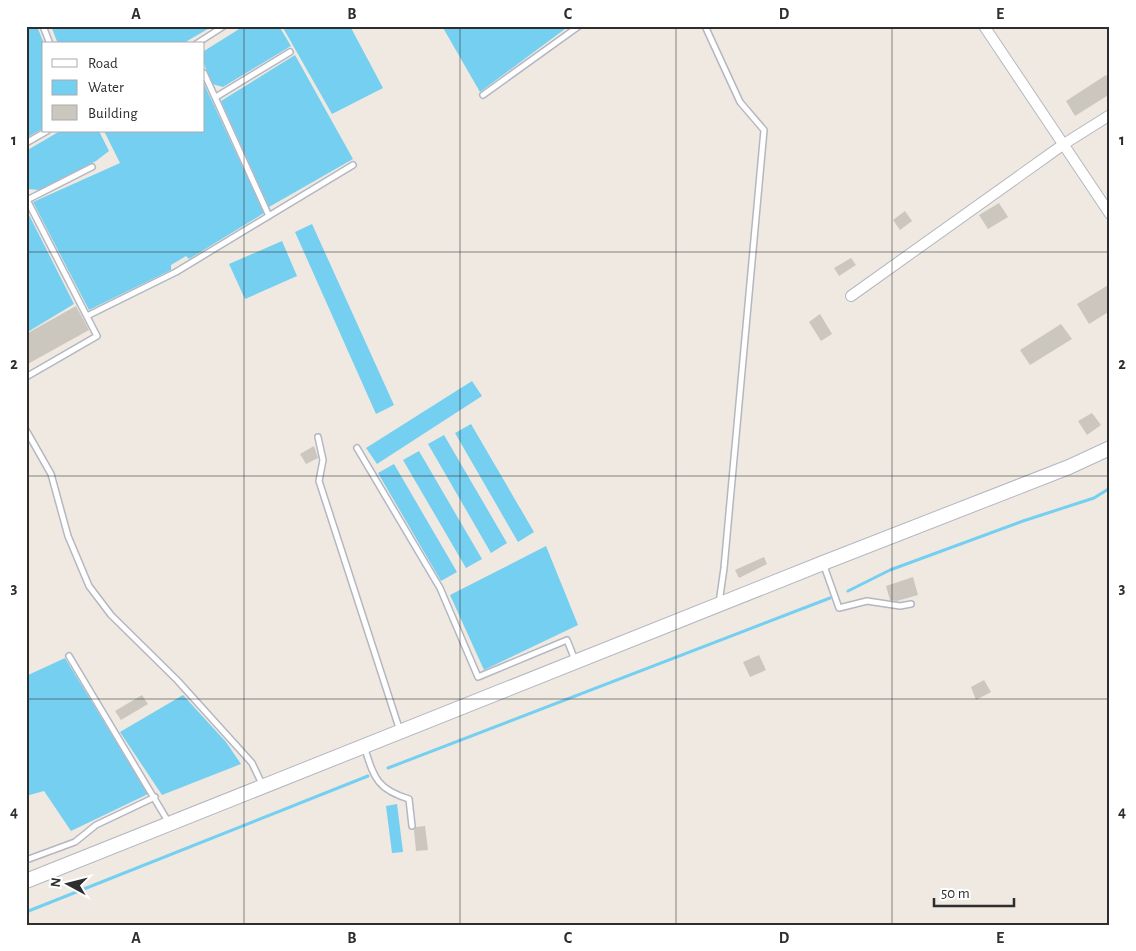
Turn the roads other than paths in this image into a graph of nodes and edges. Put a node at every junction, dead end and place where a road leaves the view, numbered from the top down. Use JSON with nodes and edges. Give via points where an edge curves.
{"nodes":[{"id":1,"x":43,"y":26,"type":"edge"},
{"id":2,"x":224,"y":26,"type":"edge"},
{"id":3,"x":579,"y":26,"type":"edge"},
{"id":4,"x":705,"y":26,"type":"edge"},
{"id":5,"x":984,"y":26,"type":"edge"},
{"id":6,"x":49,"y":42,"type":"edge"},
{"id":7,"x":199,"y":42,"type":"edge"},
{"id":8,"x":290,"y":52,"type":"dead end"},
{"id":9,"x":205,"y":75,"type":"edge"},
{"id":10,"x":483,"y":95,"type":"dead end"},
{"id":11,"x":216,"y":97,"type":"junction"},
{"id":12,"x":1110,"y":114,"type":"edge"},
{"id":13,"x":45,"y":132,"type":"edge"},
{"id":14,"x":26,"y":143,"type":"edge"},
{"id":15,"x":1064,"y":144,"type":"junction"},
{"id":16,"x":353,"y":165,"type":"dead end"},
{"id":17,"x":92,"y":167,"type":"dead end"},
{"id":18,"x":27,"y":199,"type":"edge"},
{"id":19,"x":1110,"y":214,"type":"edge"},
{"id":20,"x":269,"y":216,"type":"junction"},
{"id":21,"x":851,"y":296,"type":"dead end"},
{"id":22,"x":87,"y":316,"type":"junction"},
{"id":23,"x":26,"y":377,"type":"edge"},
{"id":24,"x":26,"y":430,"type":"edge"},
{"id":25,"x":318,"y":437,"type":"dead end"},
{"id":26,"x":357,"y":448,"type":"dead end"},
{"id":27,"x":1109,"y":449,"type":"edge"},
{"id":28,"x":823,"y":562,"type":"junction"},
{"id":29,"x":911,"y":604,"type":"dead end"},
{"id":30,"x":719,"y":606,"type":"junction"},
{"id":31,"x":69,"y":656,"type":"dead end"},
{"id":32,"x":576,"y":662,"type":"junction"},
{"id":33,"x":400,"y":732,"type":"junction"},
{"id":34,"x":364,"y":746,"type":"junction"},
{"id":35,"x":263,"y":786,"type":"junction"},
{"id":36,"x":155,"y":797,"type":"junction"},
{"id":37,"x":169,"y":824,"type":"junction"},
{"id":38,"x":412,"y":826,"type":"dead end"},
{"id":39,"x":26,"y":860,"type":"edge"},
{"id":40,"x":26,"y":881,"type":"edge"}],
"edges":[{"from":1,"to":6,"type":"lane"},
{"from":2,"to":7,"type":"lane"},
{"from":3,"to":10,"type":"lane"},
{"from":4,"to":30,"type":"lane","via":[[740,102],[764,130]]},
{"from":5,"to":15,"type":"street"},
{"from":8,"to":11,"type":"lane"},
{"from":9,"to":11,"type":"lane"},
{"from":11,"to":20,"type":"lane"},
{"from":12,"to":15,"type":"street"},
{"from":13,"to":14,"type":"lane"},
{"from":15,"to":19,"type":"street"},
{"from":15,"to":21,"type":"street"},
{"from":16,"to":20,"type":"lane"},
{"from":17,"to":18,"type":"lane"},
{"from":18,"to":22,"type":"lane"},
{"from":20,"to":22,"type":"lane","via":[[176,272]]},
{"from":22,"to":23,"type":"lane","via":[[97,336]]},
{"from":24,"to":35,"type":"lane","via":[[51,474],[68,536],[89,586],[111,615],[177,680],[252,763]]},
{"from":25,"to":33,"type":"lane","via":[[323,460],[319,481]]},
{"from":26,"to":32,"type":"lane","via":[[440,588],[478,677],[567,640]]},
{"from":27,"to":28,"type":"main road"},
{"from":28,"to":29,"type":"lane","via":[[839,608],[867,601],[900,606]]},
{"from":28,"to":30,"type":"main road"},
{"from":30,"to":32,"type":"main road"},
{"from":31,"to":36,"type":"lane"},
{"from":32,"to":33,"type":"main road"},
{"from":33,"to":34,"type":"main road"},
{"from":34,"to":35,"type":"main road"},
{"from":34,"to":38,"type":"lane","via":[[373,774],[390,793],[409,798]]},
{"from":35,"to":37,"type":"main road"},
{"from":36,"to":37,"type":"lane"},
{"from":36,"to":39,"type":"lane","via":[[96,825],[75,842]]},
{"from":37,"to":40,"type":"main road"}]}
